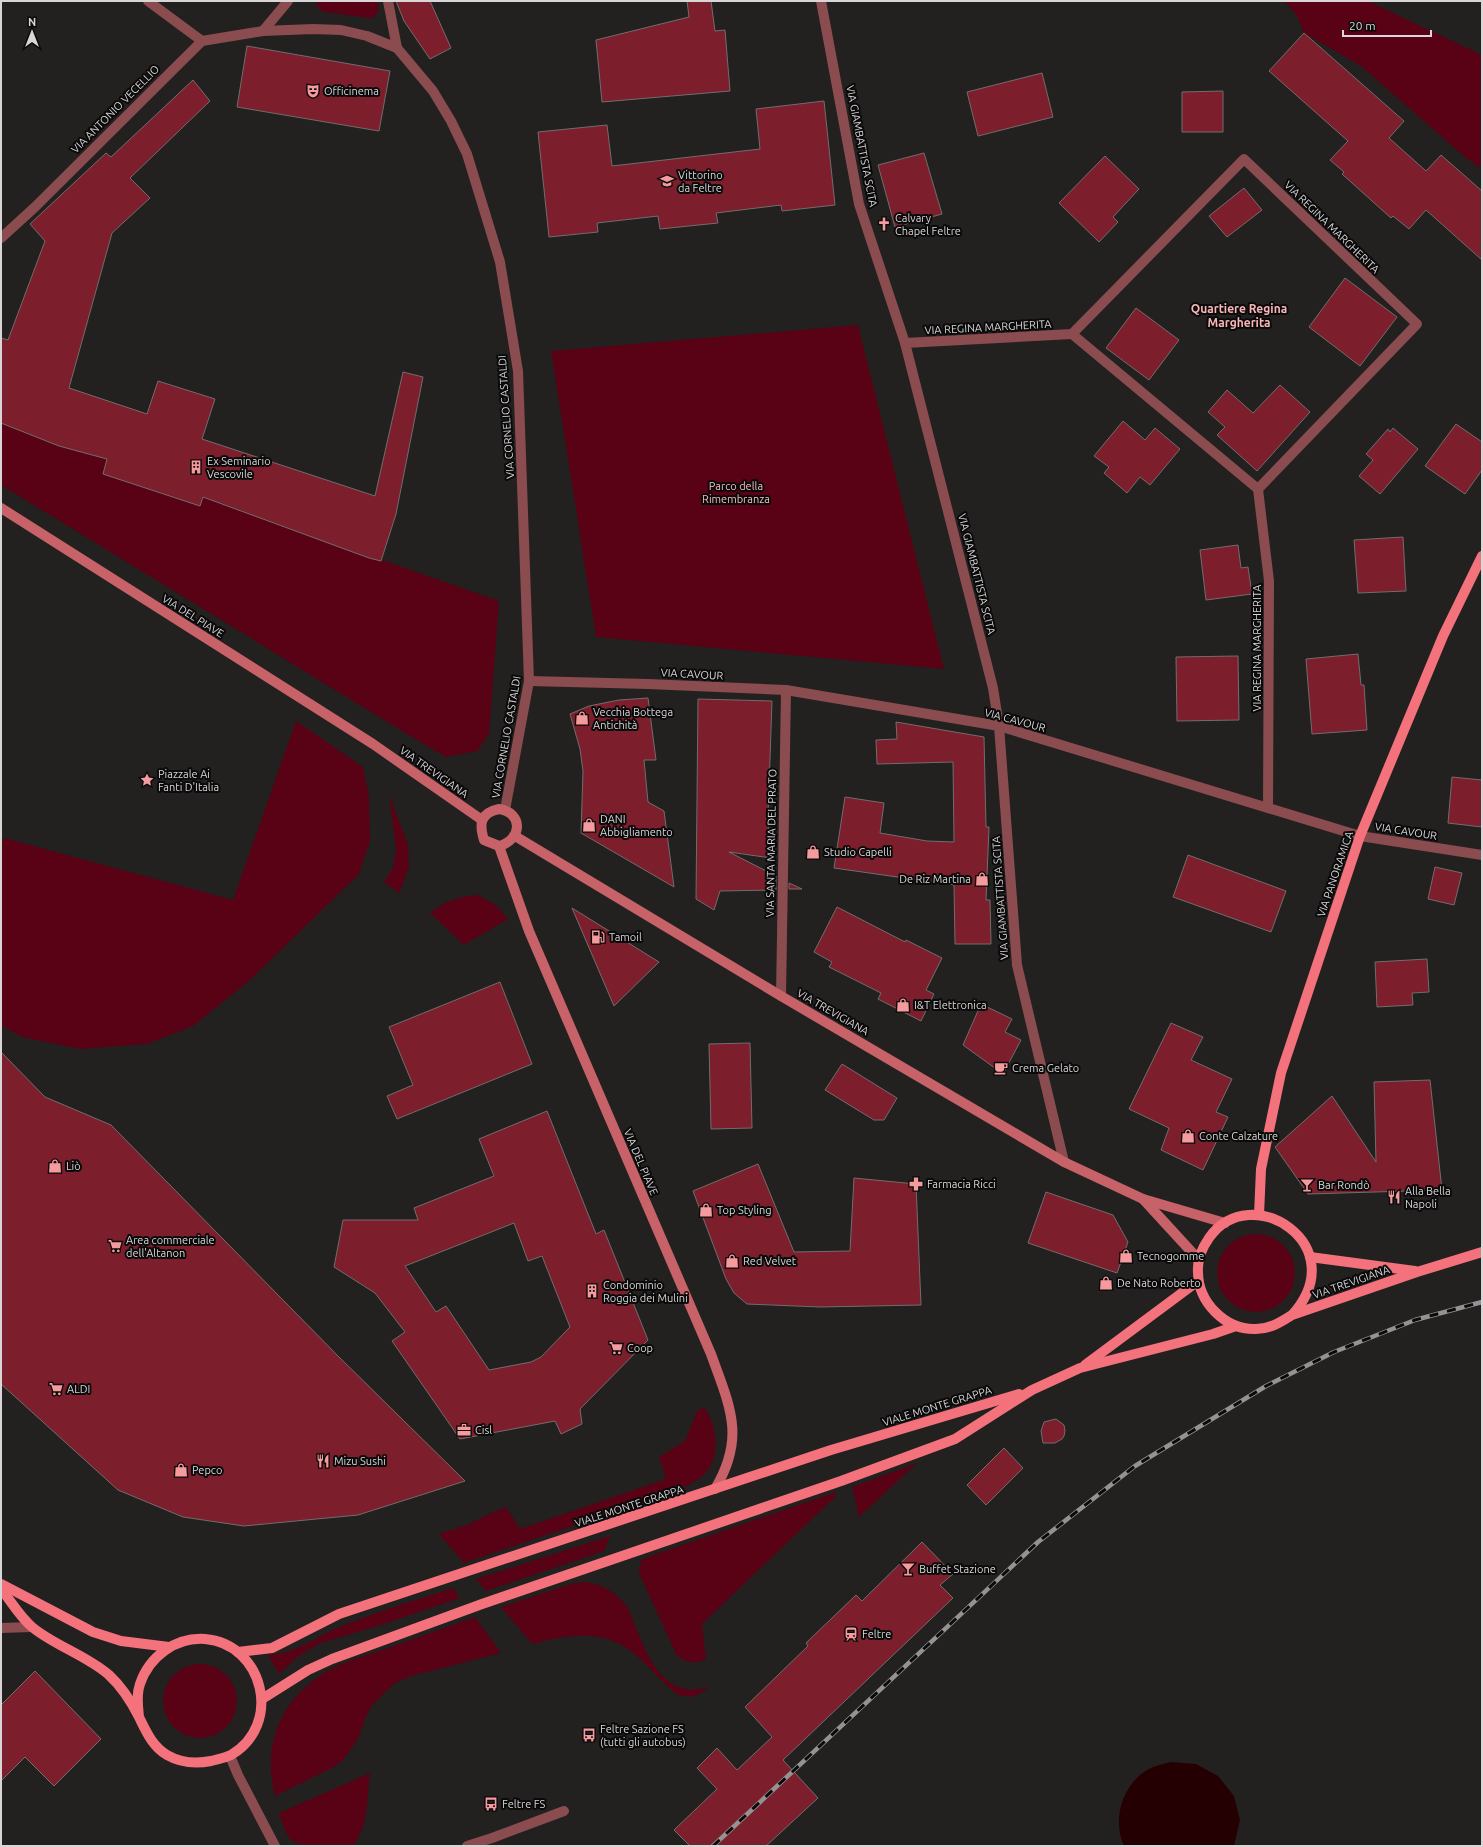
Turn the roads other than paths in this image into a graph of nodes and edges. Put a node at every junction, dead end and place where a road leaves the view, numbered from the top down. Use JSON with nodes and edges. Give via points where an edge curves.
{"nodes":[{"id":1,"x":148,"y":1,"type":"edge"},
{"id":2,"x":288,"y":1,"type":"edge"},
{"id":3,"x":388,"y":1,"type":"edge"},
{"id":4,"x":821,"y":1,"type":"edge"},
{"id":5,"x":263,"y":31,"type":"junction"},
{"id":6,"x":202,"y":40,"type":"junction"},
{"id":7,"x":398,"y":48,"type":"junction"},
{"id":8,"x":1,"y":238,"type":"edge"},
{"id":9,"x":1072,"y":334,"type":"junction"},
{"id":10,"x":905,"y":343,"type":"junction"},
{"id":11,"x":1258,"y":489,"type":"junction"},
{"id":12,"x":1,"y":508,"type":"edge"},
{"id":13,"x":1482,"y":556,"type":"edge"},
{"id":14,"x":529,"y":681,"type":"junction"},
{"id":15,"x":786,"y":690,"type":"junction"},
{"id":16,"x":999,"y":726,"type":"junction"},
{"id":17,"x":373,"y":744,"type":"joint"},
{"id":18,"x":1268,"y":808,"type":"junction"},
{"id":19,"x":505,"y":810,"type":"junction"},
{"id":20,"x":482,"y":820,"type":"junction"},
{"id":21,"x":515,"y":836,"type":"junction"},
{"id":22,"x":1360,"y":836,"type":"junction"},
{"id":23,"x":498,"y":846,"type":"junction"},
{"id":24,"x":1482,"y":855,"type":"edge"},
{"id":25,"x":781,"y":996,"type":"junction"},
{"id":26,"x":1064,"y":1162,"type":"junction"},
{"id":27,"x":1143,"y":1199,"type":"junction"},
{"id":28,"x":1259,"y":1215,"type":"junction"},
{"id":29,"x":1225,"y":1223,"type":"junction"},
{"id":30,"x":1482,"y":1252,"type":"edge"},
{"id":31,"x":1310,"y":1257,"type":"junction"},
{"id":32,"x":1199,"y":1260,"type":"junction"},
{"id":33,"x":1417,"y":1272,"type":"junction"},
{"id":34,"x":1198,"y":1281,"type":"junction"},
{"id":35,"x":1292,"y":1315,"type":"junction"},
{"id":36,"x":1236,"y":1326,"type":"junction"},
{"id":37,"x":1080,"y":1368,"type":"junction"},
{"id":38,"x":1032,"y":1390,"type":"junction"},
{"id":39,"x":715,"y":1490,"type":"junction"},
{"id":40,"x":1,"y":1584,"type":"edge"},
{"id":41,"x":1,"y":1590,"type":"edge"},
{"id":42,"x":31,"y":1627,"type":"junction"},
{"id":43,"x":1,"y":1628,"type":"edge"},
{"id":44,"x":169,"y":1647,"type":"junction"},
{"id":45,"x":238,"y":1652,"type":"junction"},
{"id":46,"x":262,"y":1699,"type":"junction"},
{"id":47,"x":139,"y":1717,"type":"junction"},
{"id":48,"x":230,"y":1756,"type":"junction"},
{"id":49,"x":564,"y":1811,"type":"dead end"},
{"id":50,"x":275,"y":1846,"type":"edge"},
{"id":51,"x":467,"y":1846,"type":"edge"}],
"edges":[{"from":1,"to":6,"type":"street"},
{"from":2,"to":5,"type":"street"},
{"from":3,"to":7,"type":"street"},
{"from":4,"to":10,"type":"street","name":"VIA GIAMBATTISTA SCITA","via":[[859,204]]},
{"from":5,"to":6,"type":"street"},
{"from":5,"to":7,"type":"street","via":[[341,30],[367,36]]},
{"from":6,"to":8,"type":"street","name":"VIA ANTONIO VECELLIO"},
{"from":7,"to":14,"type":"street","name":"VIA CORNELIO CASTALDI","via":[[433,91],[467,154],[500,262],[518,371]]},
{"from":9,"to":10,"type":"street","name":"VIA REGINA MARGHERITA"},
{"from":9,"to":11,"type":"street"},
{"from":9,"to":11,"type":"street","name":"VIA REGINA MARGHERITA","via":[[1244,159],[1417,324]]},
{"from":10,"to":16,"type":"street","name":"VIA GIAMBATTISTA SCITA","via":[[993,688]]},
{"from":11,"to":18,"type":"street","name":"VIA REGINA MARGHERITA","via":[[1269,581]]},
{"from":12,"to":17,"type":"street","name":"VIA DEL PIAVE"},
{"from":13,"to":22,"type":"main road","name":"VIA PANORAMICA","via":[[1443,636]]},
{"from":14,"to":15,"type":"street","name":"VIA CAVOUR"},
{"from":14,"to":19,"type":"street","name":"VIA CORNELIO CASTALDI"},
{"from":15,"to":16,"type":"street","name":"VIA CAVOUR"},
{"from":15,"to":25,"type":"street","name":"VIA SANTA MARIA DEL PRATO"},
{"from":16,"to":18,"type":"street","name":"VIA CAVOUR"},
{"from":16,"to":26,"type":"street","name":"VIA GIAMBATTISTA SCITA","via":[[1017,965]]},
{"from":17,"to":20,"type":"street","name":"VIA TREVIGIANA"},
{"from":18,"to":22,"type":"street","name":"VIA CAVOUR"},
{"from":19,"to":20,"type":"street","via":[[492,811]]},
{"from":19,"to":21,"type":"street","via":[[516,821]]},
{"from":20,"to":23,"type":"street","via":[[480,827],[484,840]]},
{"from":21,"to":23,"type":"street","via":[[509,843]]},
{"from":21,"to":25,"type":"street","name":"VIA TREVIGIANA"},
{"from":22,"to":24,"type":"street","name":"VIA CAVOUR"},
{"from":22,"to":28,"type":"main road","name":"VIA PANORAMICA","via":[[1281,1073],[1262,1169]]},
{"from":23,"to":39,"type":"street","name":"VIA DEL PIAVE","via":[[529,931],[711,1354],[727,1398],[734,1435],[731,1454]]},
{"from":25,"to":26,"type":"street","name":"VIA TREVIGIANA"},
{"from":26,"to":27,"type":"street","name":"VIA TREVIGIANA"},
{"from":27,"to":29,"type":"street","name":"VIA TREVIGIANA"},
{"from":27,"to":32,"type":"street","name":"VIA TREVIGIANA"},
{"from":28,"to":29,"type":"main road","name":"VIA TREVIGIANA","via":[[1241,1217]]},
{"from":28,"to":31,"type":"main road","name":"VIA TREVIGIANA","via":[[1276,1219],[1291,1228],[1303,1241]]},
{"from":29,"to":32,"type":"main road","name":"VIA TREVIGIANA","via":[[1213,1233],[1204,1246]]},
{"from":30,"to":33,"type":"main road","name":"VIA TREVIGIANA"},
{"from":31,"to":33,"type":"main road","name":"VIA TREVIGIANA"},
{"from":31,"to":35,"type":"main road","name":"VIA TREVIGIANA","via":[[1312,1273],[1309,1288],[1303,1303]]},
{"from":32,"to":34,"type":"main road","name":"VIA TREVIGIANA"},
{"from":33,"to":35,"type":"main road","name":"VIA TREVIGIANA"},
{"from":34,"to":36,"type":"main road","name":"VIA TREVIGIANA","via":[[1211,1309],[1222,1319]]},
{"from":34,"to":37,"type":"main road","name":"VIALE MONTE GRAPPA"},
{"from":35,"to":36,"type":"main road","name":"VIA TREVIGIANA","via":[[1275,1325],[1256,1329]]},
{"from":36,"to":37,"type":"main road","name":"VIALE MONTE GRAPPA"},
{"from":37,"to":38,"type":"main road","name":"VIALE MONTE GRAPPA"},
{"from":38,"to":39,"type":"main road","name":"VIALE MONTE GRAPPA","via":[[831,1450]]},
{"from":38,"to":46,"type":"main road","name":"VIALE MONTE GRAPPA","via":[[955,1439],[332,1659],[308,1670]]},
{"from":39,"to":45,"type":"main road","name":"VIALE MONTE GRAPPA","via":[[339,1614],[272,1648]]},
{"from":40,"to":44,"type":"main road","via":[[93,1632],[121,1641]]},
{"from":41,"to":42,"type":"main road"},
{"from":42,"to":43,"type":"street"},
{"from":42,"to":47,"type":"main road","via":[[96,1665],[123,1690]]},
{"from":44,"to":45,"type":"main road","via":[[186,1641],[204,1639],[222,1643]]},
{"from":44,"to":47,"type":"main road","via":[[145,1670],[139,1685]]},
{"from":45,"to":46,"type":"main road","via":[[250,1665],[259,1681]]},
{"from":46,"to":48,"type":"main road","via":[[260,1716],[254,1732],[244,1746]]},
{"from":47,"to":48,"type":"main road","via":[[145,1732],[167,1755],[198,1764]]},
{"from":48,"to":50,"type":"street"},
{"from":49,"to":51,"type":"street"}]}
